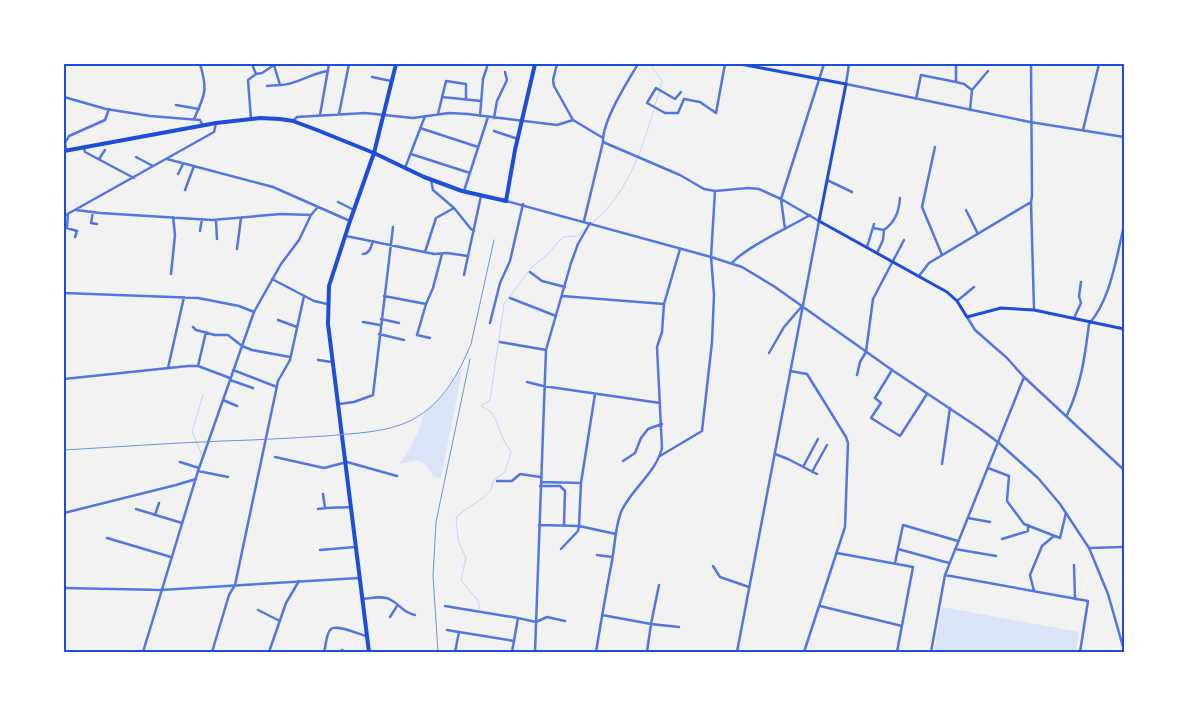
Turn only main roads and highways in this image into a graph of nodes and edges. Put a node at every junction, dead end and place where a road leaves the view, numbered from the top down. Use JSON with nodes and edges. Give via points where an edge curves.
{"nodes":[{"id":1,"x":396,"y":64,"type":"edge"},
{"id":2,"x":535,"y":64,"type":"edge"},
{"id":3,"x":740,"y":64,"type":"edge"},
{"id":4,"x":65,"y":151,"type":"edge"},
{"id":5,"x":374,"y":153,"type":"junction"},
{"id":6,"x":1124,"y":329,"type":"edge"},
{"id":7,"x":369,"y":652,"type":"edge"}],
"edges":[{"from":1,"to":5,"type":"main road"},
{"from":2,"to":5,"type":"main road","via":[[506,201],[431,180]]},
{"from":3,"to":6,"type":"main road","via":[[846,84],[819,221],[946,292],[957,301],[967,317],[1001,308],[1034,310]]},
{"from":4,"to":5,"type":"main road","via":[[260,118],[293,121]]},
{"from":5,"to":7,"type":"main road","via":[[350,221],[327,304]]}]}
